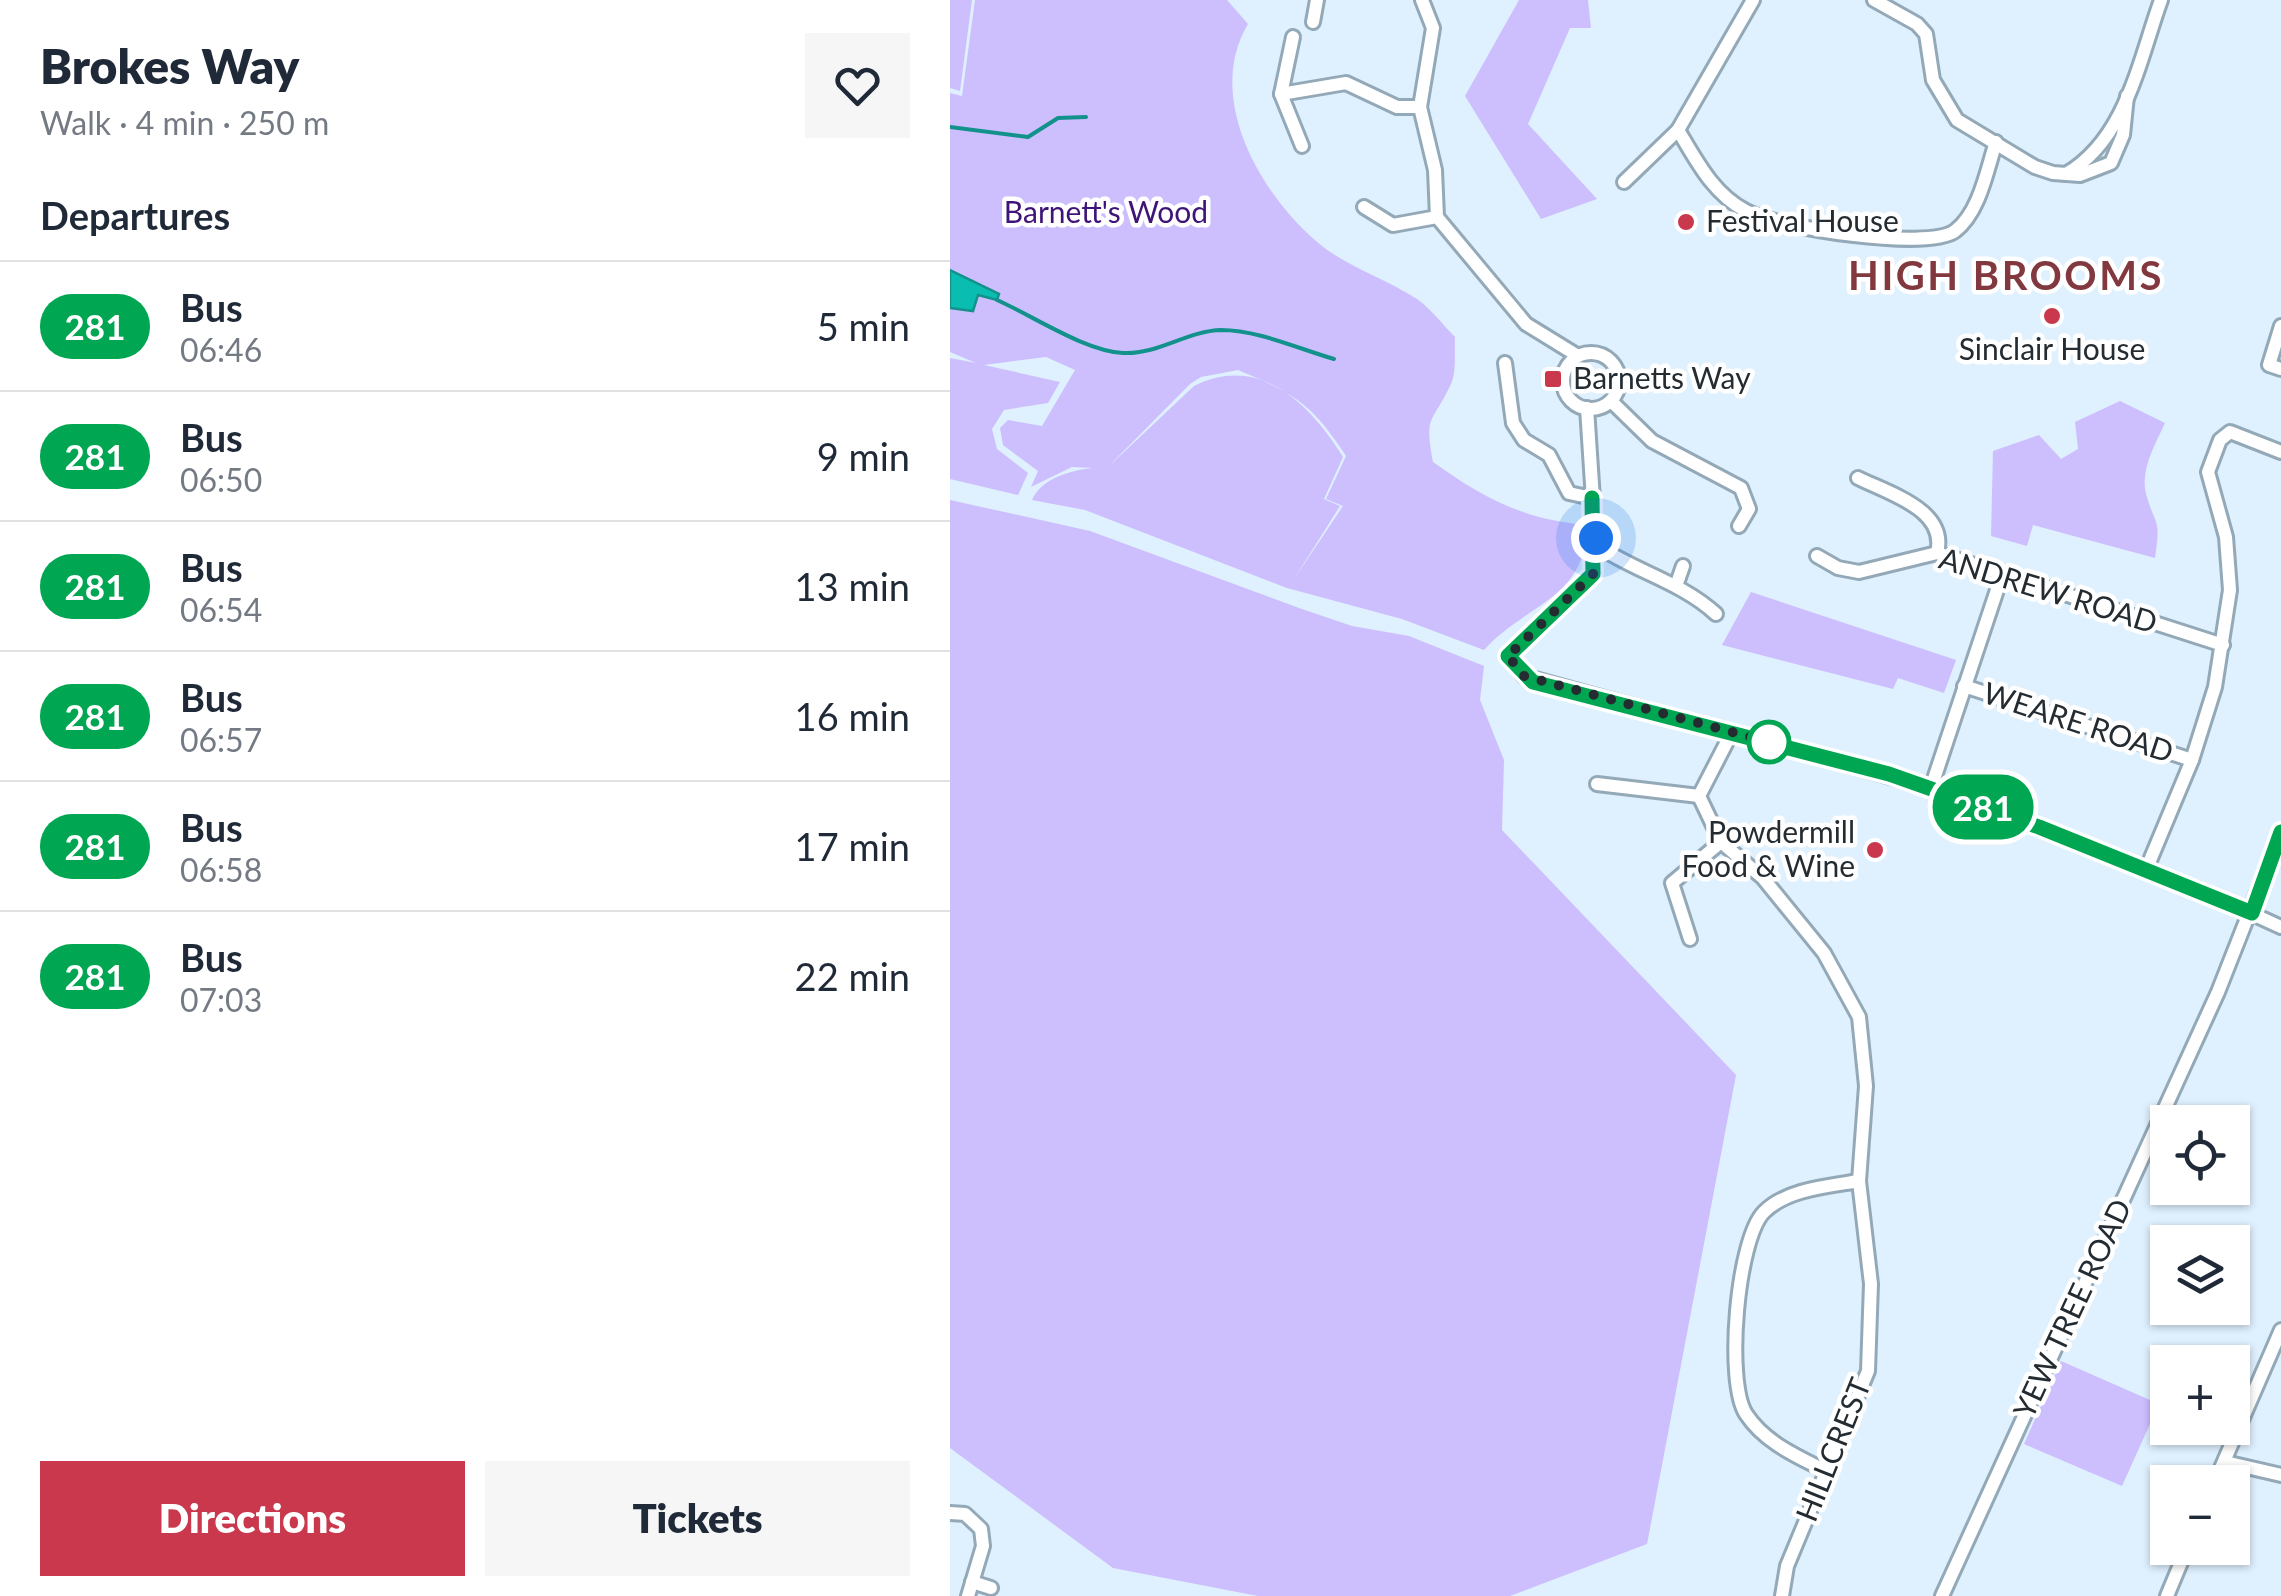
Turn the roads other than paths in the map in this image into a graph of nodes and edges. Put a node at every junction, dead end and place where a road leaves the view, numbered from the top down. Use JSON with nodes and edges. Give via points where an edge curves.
{"nodes":[{"id":1,"x":1317,"y":0,"type":"edge"},
{"id":2,"x":1422,"y":0,"type":"edge"},
{"id":3,"x":1753,"y":0,"type":"edge"},
{"id":4,"x":1874,"y":0,"type":"edge"},
{"id":5,"x":2160,"y":0,"type":"edge"},
{"id":6,"x":1313,"y":22,"type":"dead end"},
{"id":7,"x":1294,"y":37,"type":"dead end"},
{"id":8,"x":1281,"y":94,"type":"junction"},
{"id":9,"x":1420,"y":107,"type":"junction"},
{"id":10,"x":1678,"y":130,"type":"junction"},
{"id":11,"x":1996,"y":142,"type":"junction"},
{"id":12,"x":1302,"y":146,"type":"dead end"},
{"id":13,"x":1624,"y":182,"type":"dead end"},
{"id":14,"x":1364,"y":207,"type":"dead end"},
{"id":15,"x":1437,"y":217,"type":"junction"},
{"id":16,"x":2281,"y":326,"type":"edge"},
{"id":17,"x":1578,"y":356,"type":"junction"},
{"id":18,"x":1505,"y":362,"type":"dead end"},
{"id":19,"x":2281,"y":369,"type":"edge"},
{"id":20,"x":1611,"y":401,"type":"junction"},
{"id":21,"x":1587,"y":408,"type":"junction"},
{"id":22,"x":2281,"y":452,"type":"edge"},
{"id":23,"x":1858,"y":478,"type":"dead end"},
{"id":24,"x":1592,"y":498,"type":"junction"},
{"id":25,"x":1739,"y":526,"type":"dead end"},
{"id":26,"x":1596,"y":545,"type":"junction"},
{"id":27,"x":1936,"y":553,"type":"junction"},
{"id":28,"x":1817,"y":556,"type":"dead end"},
{"id":29,"x":1683,"y":566,"type":"dead end"},
{"id":30,"x":2002,"y":575,"type":"junction"},
{"id":31,"x":1676,"y":586,"type":"junction"},
{"id":32,"x":1716,"y":614,"type":"dead end"},
{"id":33,"x":2223,"y":645,"type":"junction"},
{"id":34,"x":1964,"y":686,"type":"junction"},
{"id":35,"x":1732,"y":732,"type":"junction"},
{"id":36,"x":2192,"y":760,"type":"junction"},
{"id":37,"x":1597,"y":784,"type":"dead end"},
{"id":38,"x":1931,"y":788,"type":"junction"},
{"id":39,"x":1699,"y":796,"type":"junction"},
{"id":40,"x":2281,"y":832,"type":"edge"},
{"id":41,"x":1720,"y":842,"type":"junction"},
{"id":42,"x":2146,"y":870,"type":"junction"},
{"id":43,"x":2252,"y":913,"type":"junction"},
{"id":44,"x":2281,"y":927,"type":"edge"},
{"id":45,"x":1690,"y":939,"type":"dead end"},
{"id":46,"x":1859,"y":1181,"type":"junction"},
{"id":47,"x":2281,"y":1330,"type":"edge"},
{"id":48,"x":2224,"y":1462,"type":"junction"},
{"id":49,"x":2223,"y":1465,"type":"edge"},
{"id":50,"x":1826,"y":1471,"type":"junction"},
{"id":51,"x":2281,"y":1475,"type":"edge"},
{"id":52,"x":950,"y":1513,"type":"edge"},
{"id":53,"x":2180,"y":1565,"type":"edge"},
{"id":54,"x":992,"y":1588,"type":"dead end"},
{"id":55,"x":970,"y":1589,"type":"edge"},
{"id":56,"x":1782,"y":1596,"type":"edge"},
{"id":57,"x":1942,"y":1596,"type":"edge"},
{"id":58,"x":2166,"y":1596,"type":"edge"}],
"edges":[{"from":1,"to":6,"type":"street"},
{"from":2,"to":9,"type":"street","via":[[1432,28]]},
{"from":3,"to":10,"type":"street"},
{"from":4,"to":11,"type":"street","via":[[1918,24],[1942,100],[1957,120]]},
{"from":5,"to":11,"type":"street","via":[[2110,163],[2064,175],[2034,167]]},
{"from":7,"to":8,"type":"street"},
{"from":8,"to":9,"type":"street","via":[[1346,82],[1396,107]]},
{"from":8,"to":12,"type":"street"},
{"from":9,"to":15,"type":"street","via":[[1435,170]]},
{"from":10,"to":11,"type":"street","via":[[1707,179],[1746,211],[1919,240],[1958,229],[1975,203]]},
{"from":10,"to":13,"type":"street"},
{"from":14,"to":15,"type":"street","via":[[1394,225]]},
{"from":15,"to":17,"type":"street","via":[[1526,324]]},
{"from":16,"to":19,"type":"street","via":[[2269,365]]},
{"from":17,"to":20,"type":"street","via":[[1596,353],[1611,361],[1619,377]]},
{"from":17,"to":21,"type":"street","via":[[1566,368],[1564,385]]},
{"from":18,"to":24,"type":"street","via":[[1513,423],[1524,440],[1549,455],[1569,492]]},
{"from":20,"to":21,"type":"street"},
{"from":20,"to":25,"type":"street","via":[[1652,440],[1755,501]]},
{"from":21,"to":24,"type":"street"},
{"from":22,"to":33,"type":"street","via":[[2230,432],[2208,468],[2229,564]]},
{"from":23,"to":27,"type":"street","via":[[1934,521],[1940,535]]},
{"from":24,"to":26,"type":"street"},
{"from":26,"to":31,"type":"street"},
{"from":26,"to":35,"type":"street","via":[[1593,574],[1508,656],[1533,682]]},
{"from":27,"to":28,"type":"street","name":"ANDREW ROAD","via":[[1859,572]]},
{"from":27,"to":30,"type":"street","name":"ANDREW ROAD"},
{"from":29,"to":31,"type":"street"},
{"from":30,"to":33,"type":"street","name":"ANDREW ROAD"},
{"from":30,"to":34,"type":"street"},
{"from":31,"to":32,"type":"street"},
{"from":33,"to":36,"type":"street"},
{"from":34,"to":36,"type":"street","name":"WEARE ROAD"},
{"from":34,"to":38,"type":"street"},
{"from":35,"to":38,"type":"street"},
{"from":35,"to":39,"type":"street"},
{"from":36,"to":42,"type":"street"},
{"from":37,"to":39,"type":"street"},
{"from":38,"to":42,"type":"street"},
{"from":39,"to":41,"type":"street"},
{"from":40,"to":43,"type":"street","name":"YEW TREE ROAD"},
{"from":41,"to":45,"type":"street","via":[[1672,883]]},
{"from":41,"to":46,"type":"street","name":"HILLCREST","via":[[1763,878],[1824,953],[1859,1017],[1866,1086]]},
{"from":42,"to":43,"type":"street"},
{"from":43,"to":44,"type":"street"},
{"from":43,"to":57,"type":"street","name":"YEW TREE ROAD"},
{"from":46,"to":50,"type":"street","name":"HILLCREST","via":[[1872,1284],[1868,1371]]},
{"from":46,"to":50,"type":"street","via":[[1811,1188],[1764,1211],[1746,1244],[1734,1359],[1744,1412],[1774,1444]]},
{"from":47,"to":48,"type":"street"},
{"from":48,"to":49,"type":"street"},
{"from":48,"to":51,"type":"street"},
{"from":50,"to":56,"type":"street","name":"HILLCREST","via":[[1787,1566]]},
{"from":52,"to":55,"type":"street","via":[[966,1514],[981,1529],[983,1546]]},
{"from":53,"to":58,"type":"street"},
{"from":54,"to":55,"type":"street"}]}
